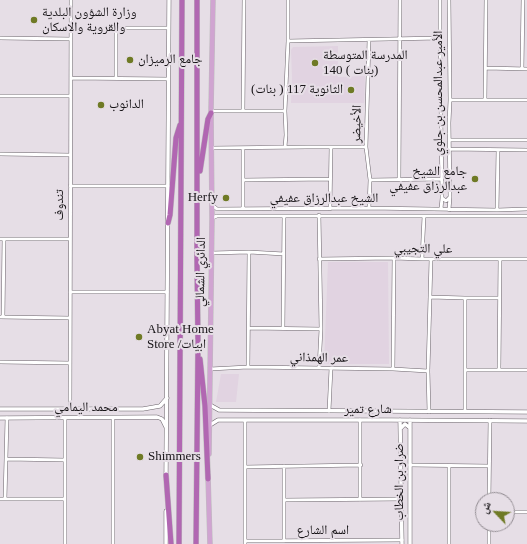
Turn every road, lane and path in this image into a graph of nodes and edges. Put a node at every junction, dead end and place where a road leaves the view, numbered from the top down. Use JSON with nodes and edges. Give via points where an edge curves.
{"nodes":[{"id":1,"x":71,"y":0,"type":"edge"},
{"id":2,"x":168,"y":0,"type":"edge"},
{"id":3,"x":182,"y":0,"type":"edge"},
{"id":4,"x":197,"y":0,"type":"edge"},
{"id":5,"x":214,"y":0,"type":"edge"},
{"id":6,"x":244,"y":0,"type":"edge"},
{"id":7,"x":288,"y":0,"type":"edge"},
{"id":8,"x":400,"y":0,"type":"edge"},
{"id":9,"x":440,"y":0,"type":"edge"},
{"id":10,"x":449,"y":0,"type":"edge"},
{"id":11,"x":486,"y":0,"type":"edge"},
{"id":12,"x":523,"y":0,"type":"edge"},
{"id":13,"x":168,"y":28,"type":"junction"},
{"id":14,"x":0,"y":38,"type":"edge"},
{"id":15,"x":440,"y":38,"type":"junction"},
{"id":16,"x":71,"y":39,"type":"junction"},
{"id":17,"x":368,"y":40,"type":"junction"},
{"id":18,"x":400,"y":40,"type":"junction"},
{"id":19,"x":288,"y":41,"type":"junction"},
{"id":20,"x":486,"y":68,"type":"junction"},
{"id":21,"x":522,"y":69,"type":"junction"},
{"id":22,"x":527,"y":69,"type":"edge"},
{"id":23,"x":70,"y":78,"type":"junction"},
{"id":24,"x":116,"y":78,"type":"junction"},
{"id":25,"x":168,"y":79,"type":"junction"},
{"id":26,"x":0,"y":96,"type":"edge"},
{"id":27,"x":70,"y":96,"type":"junction"},
{"id":28,"x":450,"y":100,"type":"junction"},
{"id":29,"x":485,"y":100,"type":"junction"},
{"id":30,"x":527,"y":100,"type":"edge"},
{"id":31,"x":244,"y":110,"type":"junction"},
{"id":32,"x":285,"y":111,"type":"junction"},
{"id":33,"x":211,"y":112,"type":"junction"},
{"id":34,"x":441,"y":117,"type":"junction"},
{"id":35,"x":449,"y":117,"type":"junction"},
{"id":36,"x":181,"y":122,"type":"junction"},
{"id":37,"x":441,"y":123,"type":"junction"},
{"id":38,"x":449,"y":123,"type":"junction"},
{"id":39,"x":449,"y":140,"type":"junction"},
{"id":40,"x":527,"y":140,"type":"edge"},
{"id":41,"x":285,"y":147,"type":"junction"},
{"id":42,"x":331,"y":147,"type":"junction"},
{"id":43,"x":212,"y":148,"type":"junction"},
{"id":44,"x":243,"y":148,"type":"junction"},
{"id":45,"x":366,"y":148,"type":"junction"},
{"id":46,"x":449,"y":150,"type":"junction"},
{"id":47,"x":498,"y":150,"type":"junction"},
{"id":48,"x":527,"y":150,"type":"edge"},
{"id":49,"x":0,"y":154,"type":"edge"},
{"id":50,"x":70,"y":155,"type":"junction"},
{"id":51,"x":330,"y":179,"type":"junction"},
{"id":52,"x":400,"y":179,"type":"junction"},
{"id":53,"x":441,"y":179,"type":"junction"},
{"id":54,"x":243,"y":180,"type":"junction"},
{"id":55,"x":370,"y":180,"type":"junction"},
{"id":56,"x":197,"y":181,"type":"junction"},
{"id":57,"x":70,"y":186,"type":"junction"},
{"id":58,"x":168,"y":186,"type":"junction"},
{"id":59,"x":450,"y":197,"type":"junction"},
{"id":60,"x":442,"y":198,"type":"junction"},
{"id":61,"x":212,"y":204,"type":"junction"},
{"id":62,"x":243,"y":208,"type":"junction"},
{"id":63,"x":369,"y":208,"type":"junction"},
{"id":64,"x":217,"y":209,"type":"junction"},
{"id":65,"x":330,"y":209,"type":"junction"},
{"id":66,"x":441,"y":209,"type":"junction"},
{"id":67,"x":527,"y":209,"type":"edge"},
{"id":68,"x":449,"y":210,"type":"junction"},
{"id":69,"x":497,"y":210,"type":"junction"},
{"id":70,"x":319,"y":215,"type":"junction"},
{"id":71,"x":284,"y":216,"type":"junction"},
{"id":72,"x":424,"y":216,"type":"junction"},
{"id":73,"x":527,"y":216,"type":"edge"},
{"id":74,"x":215,"y":217,"type":"junction"},
{"id":75,"x":168,"y":223,"type":"junction"},
{"id":76,"x":0,"y":239,"type":"edge"},
{"id":77,"x":4,"y":239,"type":"junction"},
{"id":78,"x":70,"y":239,"type":"junction"},
{"id":79,"x":249,"y":252,"type":"junction"},
{"id":80,"x":212,"y":253,"type":"junction"},
{"id":81,"x":284,"y":254,"type":"junction"},
{"id":82,"x":394,"y":258,"type":"junction"},
{"id":83,"x":320,"y":259,"type":"junction"},
{"id":84,"x":422,"y":259,"type":"junction"},
{"id":85,"x":431,"y":259,"type":"junction"},
{"id":86,"x":500,"y":259,"type":"junction"},
{"id":87,"x":527,"y":259,"type":"edge"},
{"id":88,"x":70,"y":292,"type":"junction"},
{"id":89,"x":167,"y":292,"type":"junction"},
{"id":90,"x":430,"y":297,"type":"junction"},
{"id":91,"x":465,"y":298,"type":"junction"},
{"id":92,"x":499,"y":298,"type":"junction"},
{"id":93,"x":2,"y":317,"type":"edge"},
{"id":94,"x":70,"y":318,"type":"junction"},
{"id":95,"x":248,"y":328,"type":"junction"},
{"id":96,"x":283,"y":328,"type":"junction"},
{"id":97,"x":321,"y":329,"type":"junction"},
{"id":98,"x":198,"y":346,"type":"junction"},
{"id":99,"x":0,"y":362,"type":"edge"},
{"id":100,"x":70,"y":363,"type":"junction"},
{"id":101,"x":248,"y":367,"type":"junction"},
{"id":102,"x":319,"y":368,"type":"junction"},
{"id":103,"x":331,"y":368,"type":"junction"},
{"id":104,"x":210,"y":369,"type":"junction"},
{"id":105,"x":393,"y":369,"type":"junction"},
{"id":106,"x":499,"y":369,"type":"junction"},
{"id":107,"x":466,"y":370,"type":"junction"},
{"id":108,"x":527,"y":370,"type":"edge"},
{"id":109,"x":428,"y":371,"type":"junction"},
{"id":110,"x":167,"y":398,"type":"junction"},
{"id":111,"x":210,"y":405,"type":"junction"},
{"id":112,"x":0,"y":409,"type":"edge"},
{"id":113,"x":70,"y":409,"type":"junction"},
{"id":114,"x":143,"y":409,"type":"junction"},
{"id":115,"x":218,"y":410,"type":"junction"},
{"id":116,"x":329,"y":411,"type":"junction"},
{"id":117,"x":381,"y":411,"type":"junction"},
{"id":118,"x":388,"y":411,"type":"junction"},
{"id":119,"x":465,"y":411,"type":"junction"},
{"id":120,"x":429,"y":412,"type":"junction"},
{"id":121,"x":527,"y":412,"type":"edge"},
{"id":122,"x":143,"y":417,"type":"junction"},
{"id":123,"x":0,"y":418,"type":"edge"},
{"id":124,"x":7,"y":418,"type":"junction"},
{"id":125,"x":65,"y":418,"type":"junction"},
{"id":126,"x":113,"y":418,"type":"junction"},
{"id":127,"x":218,"y":420,"type":"junction"},
{"id":128,"x":245,"y":420,"type":"junction"},
{"id":129,"x":360,"y":420,"type":"junction"},
{"id":130,"x":381,"y":420,"type":"junction"},
{"id":131,"x":388,"y":420,"type":"junction"},
{"id":132,"x":400,"y":420,"type":"junction"},
{"id":133,"x":410,"y":420,"type":"junction"},
{"id":134,"x":490,"y":420,"type":"junction"},
{"id":135,"x":527,"y":421,"type":"edge"},
{"id":136,"x":210,"y":425,"type":"junction"},
{"id":137,"x":167,"y":428,"type":"junction"},
{"id":138,"x":401,"y":428,"type":"junction"},
{"id":139,"x":410,"y":428,"type":"junction"},
{"id":140,"x":6,"y":459,"type":"junction"},
{"id":141,"x":65,"y":460,"type":"junction"},
{"id":142,"x":361,"y":465,"type":"junction"},
{"id":143,"x":410,"y":465,"type":"junction"},
{"id":144,"x":284,"y":466,"type":"junction"},
{"id":145,"x":449,"y":466,"type":"junction"},
{"id":146,"x":489,"y":466,"type":"junction"},
{"id":147,"x":245,"y":467,"type":"junction"},
{"id":148,"x":166,"y":475,"type":"junction"},
{"id":149,"x":208,"y":479,"type":"junction"},
{"id":150,"x":489,"y":492,"type":"edge"},
{"id":151,"x":65,"y":499,"type":"junction"},
{"id":152,"x":402,"y":499,"type":"junction"},
{"id":153,"x":0,"y":500,"type":"edge"},
{"id":154,"x":5,"y":500,"type":"junction"},
{"id":155,"x":284,"y":500,"type":"junction"},
{"id":156,"x":360,"y":500,"type":"junction"},
{"id":157,"x":515,"y":512,"type":"edge"},
{"id":158,"x":527,"y":512,"type":"edge"},
{"id":159,"x":489,"y":532,"type":"edge"},
{"id":160,"x":284,"y":541,"type":"junction"},
{"id":161,"x":361,"y":542,"type":"edge"},
{"id":162,"x":402,"y":542,"type":"edge"},
{"id":163,"x":245,"y":543,"type":"edge"},
{"id":164,"x":65,"y":544,"type":"edge"},
{"id":165,"x":113,"y":544,"type":"edge"},
{"id":166,"x":166,"y":544,"type":"edge"},
{"id":167,"x":171,"y":544,"type":"edge"},
{"id":168,"x":179,"y":544,"type":"edge"},
{"id":169,"x":196,"y":544,"type":"edge"},
{"id":170,"x":210,"y":544,"type":"edge"},
{"id":171,"x":410,"y":544,"type":"edge"},
{"id":172,"x":450,"y":544,"type":"edge"},
{"id":173,"x":489,"y":544,"type":"edge"}],
"edges":[{"from":1,"to":16,"type":"street","name":"تندوف"},
{"from":2,"to":13,"type":"street"},
{"from":3,"to":36,"type":"highway","name":"الدائري الشمالي"},
{"from":4,"to":56,"type":"highway","name":"الدائري الشمالي"},
{"from":5,"to":33,"type":"main road","name":"الدائري الشمالي"},
{"from":6,"to":31,"type":"street"},
{"from":7,"to":19,"type":"street"},
{"from":8,"to":18,"type":"street"},
{"from":9,"to":15,"type":"street","name":"الأمير عبدالمحسن بن جلوي"},
{"from":10,"to":28,"type":"street","name":"الأمير عبدالمحسن بن جلوي"},
{"from":11,"to":20,"type":"street"},
{"from":12,"to":21,"type":"street"},
{"from":13,"to":24,"type":"street","via":[[119,28],[116,33]]},
{"from":13,"to":25,"type":"street"},
{"from":14,"to":16,"type":"street"},
{"from":15,"to":18,"type":"street"},
{"from":15,"to":34,"type":"street","name":"الأمير عبدالمحسن بن جلوي"},
{"from":16,"to":23,"type":"street","name":"تندوف"},
{"from":17,"to":18,"type":"street"},
{"from":17,"to":19,"type":"street"},
{"from":17,"to":45,"type":"street","name":"الأخيضر"},
{"from":18,"to":52,"type":"street"},
{"from":19,"to":32,"type":"street"},
{"from":20,"to":21,"type":"street"},
{"from":20,"to":29,"type":"street"},
{"from":21,"to":22,"type":"street"},
{"from":23,"to":24,"type":"street"},
{"from":23,"to":27,"type":"street","name":"تندوف"},
{"from":24,"to":25,"type":"street"},
{"from":25,"to":58,"type":"street"},
{"from":26,"to":27,"type":"street"},
{"from":27,"to":50,"type":"street","name":"تندوف"},
{"from":28,"to":29,"type":"street"},
{"from":28,"to":35,"type":"street","name":"الأمير عبدالمحسن بن جلوي"},
{"from":29,"to":30,"type":"street"},
{"from":31,"to":32,"type":"street"},
{"from":31,"to":33,"type":"street"},
{"from":32,"to":41,"type":"street"},
{"from":33,"to":43,"type":"main road","name":"الدائري الشمالي"},
{"from":33,"to":56,"type":"highway"},
{"from":34,"to":35,"type":"street"},
{"from":34,"to":37,"type":"street","name":"الأمير عبدالمحسن بن جلوي"},
{"from":35,"to":38,"type":"street","name":"الأمير عبدالمحسن بن جلوي"},
{"from":36,"to":75,"type":"highway","via":[[176,138]]},
{"from":36,"to":168,"type":"highway","name":"الدائري الشمالي"},
{"from":37,"to":38,"type":"street"},
{"from":37,"to":53,"type":"street","name":"الأمير عبدالمحسن بن جلوي"},
{"from":38,"to":39,"type":"street","name":"الأمير عبدالمحسن بن جلوي"},
{"from":39,"to":40,"type":"street"},
{"from":39,"to":46,"type":"street","name":"الأمير عبدالمحسن بن جلوي"},
{"from":41,"to":42,"type":"street"},
{"from":41,"to":44,"type":"street"},
{"from":42,"to":45,"type":"street"},
{"from":42,"to":51,"type":"street"},
{"from":43,"to":44,"type":"street"},
{"from":43,"to":61,"type":"main road","name":"الدائري الشمالي"},
{"from":44,"to":54,"type":"street"},
{"from":45,"to":55,"type":"street","name":"الأخيضر"},
{"from":46,"to":47,"type":"street"},
{"from":46,"to":59,"type":"street","name":"الأمير عبدالمحسن بن جلوي"},
{"from":47,"to":48,"type":"street"},
{"from":47,"to":69,"type":"street"},
{"from":49,"to":50,"type":"street"},
{"from":50,"to":57,"type":"street","name":"تندوف"},
{"from":51,"to":54,"type":"street"},
{"from":51,"to":65,"type":"street"},
{"from":52,"to":53,"type":"street"},
{"from":52,"to":55,"type":"street"},
{"from":53,"to":60,"type":"street","name":"الأمير عبدالمحسن بن جلوي"},
{"from":54,"to":62,"type":"street"},
{"from":55,"to":63,"type":"street","name":"الأخيضر"},
{"from":56,"to":98,"type":"highway","name":"الدائري الشمالي"},
{"from":57,"to":58,"type":"street"},
{"from":57,"to":78,"type":"street","name":"تندوف"},
{"from":58,"to":75,"type":"street"},
{"from":59,"to":60,"type":"street","via":[[446,201]]},
{"from":59,"to":68,"type":"street","name":"الأمير عبدالمحسن بن جلوي"},
{"from":60,"to":66,"type":"street","name":"الأمير عبدالمحسن بن جلوي"},
{"from":61,"to":64,"type":"street"},
{"from":61,"to":74,"type":"main road","name":"الدائري الشمالي"},
{"from":62,"to":64,"type":"street","name":"الشيخ عبدالرزاق عفيفي"},
{"from":62,"to":65,"type":"street","name":"الشيخ عبدالرزاق عفيفي"},
{"from":63,"to":65,"type":"street","name":"الشيخ عبدالرزاق عفيفي"},
{"from":63,"to":66,"type":"street","name":"الشيخ عبدالرزاق عفيفي"},
{"from":64,"to":74,"type":"street"},
{"from":66,"to":68,"type":"street","name":"الشيخ عبدالرزاق عفيفي"},
{"from":67,"to":69,"type":"street","name":"الشيخ عبدالرزاق عفيفي"},
{"from":68,"to":69,"type":"street","name":"الشيخ عبدالرزاق عفيفي"},
{"from":70,"to":71,"type":"street","name":"الشيخ عبدالرزاق عفيفي"},
{"from":70,"to":72,"type":"street","name":"الشيخ عبدالرزاق عفيفي"},
{"from":70,"to":83,"type":"street"},
{"from":71,"to":74,"type":"street","name":"الشيخ عبدالرزاق عفيفي"},
{"from":71,"to":81,"type":"street"},
{"from":72,"to":73,"type":"street","name":"الشيخ عبدالرزاق عفيفي"},
{"from":72,"to":84,"type":"street"},
{"from":74,"to":80,"type":"main road","name":"الدائري الشمالي"},
{"from":75,"to":89,"type":"street"},
{"from":76,"to":77,"type":"street"},
{"from":77,"to":78,"type":"street"},
{"from":77,"to":93,"type":"street"},
{"from":78,"to":88,"type":"street","name":"تندوف"},
{"from":79,"to":80,"type":"street"},
{"from":79,"to":81,"type":"street"},
{"from":79,"to":95,"type":"street"},
{"from":80,"to":104,"type":"main road","name":"الدائري الشمالي"},
{"from":81,"to":96,"type":"street"},
{"from":82,"to":83,"type":"street","name":"علي التجيبي"},
{"from":82,"to":84,"type":"street","name":"علي التجيبي"},
{"from":82,"to":105,"type":"street"},
{"from":83,"to":97,"type":"street"},
{"from":84,"to":85,"type":"street","name":"علي التجيبي"},
{"from":85,"to":86,"type":"street","name":"علي التجيبي"},
{"from":85,"to":90,"type":"street"},
{"from":86,"to":87,"type":"street","name":"علي التجيبي"},
{"from":86,"to":92,"type":"street"},
{"from":88,"to":89,"type":"street"},
{"from":88,"to":94,"type":"street","name":"تندوف"},
{"from":89,"to":110,"type":"street"},
{"from":90,"to":91,"type":"street"},
{"from":90,"to":109,"type":"street"},
{"from":91,"to":92,"type":"street"},
{"from":91,"to":107,"type":"street"},
{"from":92,"to":106,"type":"street"},
{"from":93,"to":94,"type":"street"},
{"from":94,"to":100,"type":"street","name":"تندوف"},
{"from":95,"to":96,"type":"street"},
{"from":95,"to":101,"type":"street"},
{"from":96,"to":97,"type":"street"},
{"from":97,"to":102,"type":"street"},
{"from":98,"to":149,"type":"highway","via":[[205,406]]},
{"from":98,"to":169,"type":"highway","name":"الدائري الشمالي"},
{"from":99,"to":100,"type":"street"},
{"from":100,"to":113,"type":"street","name":"تندوف"},
{"from":101,"to":102,"type":"street","name":"عمر الهمذاني"},
{"from":101,"to":104,"type":"street","name":"عمر الهمذاني"},
{"from":102,"to":103,"type":"street","name":"عمر الهمذاني"},
{"from":103,"to":105,"type":"street","name":"عمر الهمذاني"},
{"from":103,"to":116,"type":"street"},
{"from":104,"to":111,"type":"main road","name":"الدائري الشمالي"},
{"from":105,"to":109,"type":"street","name":"عمر الهمذاني"},
{"from":106,"to":107,"type":"street"},
{"from":106,"to":108,"type":"street"},
{"from":107,"to":119,"type":"street"},
{"from":109,"to":120,"type":"street"},
{"from":110,"to":114,"type":"street","name":"محمد اليمامي","via":[[160,406]]},
{"from":110,"to":137,"type":"street"},
{"from":111,"to":115,"type":"street"},
{"from":111,"to":136,"type":"main road","name":"الدائري الشمالي"},
{"from":112,"to":113,"type":"street","name":"محمد اليمامي"},
{"from":113,"to":114,"type":"street","name":"محمد اليمامي"},
{"from":114,"to":122,"type":"street","via":[[147,410],[147,413]]},
{"from":115,"to":116,"type":"street"},
{"from":115,"to":127,"type":"street"},
{"from":116,"to":117,"type":"street"},
{"from":117,"to":118,"type":"street"},
{"from":117,"to":130,"type":"street"},
{"from":118,"to":120,"type":"street"},
{"from":118,"to":131,"type":"street"},
{"from":119,"to":120,"type":"street"},
{"from":119,"to":121,"type":"street"},
{"from":122,"to":126,"type":"street","name":"محمد اليمامي"},
{"from":122,"to":137,"type":"street","name":"محمد اليمامي","via":[[158,417]]},
{"from":123,"to":124,"type":"street","name":"محمد اليمامي"},
{"from":124,"to":125,"type":"street","name":"محمد اليمامي"},
{"from":124,"to":140,"type":"street"},
{"from":125,"to":126,"type":"street","name":"محمد اليمامي"},
{"from":125,"to":141,"type":"street"},
{"from":126,"to":165,"type":"street"},
{"from":127,"to":128,"type":"street","name":"شارع تمير"},
{"from":127,"to":136,"type":"street"},
{"from":128,"to":129,"type":"street","name":"شارع تمير"},
{"from":128,"to":147,"type":"street"},
{"from":129,"to":130,"type":"street","name":"شارع تمير"},
{"from":129,"to":142,"type":"street"},
{"from":130,"to":131,"type":"street","name":"شارع تمير"},
{"from":131,"to":132,"type":"street","name":"شارع تمير"},
{"from":132,"to":133,"type":"street","name":"شارع تمير"},
{"from":132,"to":138,"type":"street","name":"ضرار بن الخطاب"},
{"from":133,"to":134,"type":"street","name":"شارع تمير"},
{"from":133,"to":139,"type":"street","name":"ضرار بن الخطاب"},
{"from":134,"to":135,"type":"street","name":"شارع تمير"},
{"from":134,"to":146,"type":"street"},
{"from":136,"to":149,"type":"main road","name":"الدائري الشمالي"},
{"from":137,"to":148,"type":"street"},
{"from":138,"to":139,"type":"street","via":[[405,424]]},
{"from":138,"to":152,"type":"street","name":"ضرار بن الخطاب"},
{"from":139,"to":143,"type":"street","name":"ضرار بن الخطاب"},
{"from":140,"to":141,"type":"street"},
{"from":140,"to":154,"type":"street"},
{"from":141,"to":151,"type":"street"},
{"from":142,"to":144,"type":"street"},
{"from":142,"to":156,"type":"street"},
{"from":143,"to":145,"type":"street"},
{"from":143,"to":171,"type":"street","name":"ضرار بن الخطاب"},
{"from":144,"to":147,"type":"street"},
{"from":144,"to":155,"type":"street"},
{"from":145,"to":146,"type":"street"},
{"from":145,"to":172,"type":"street"},
{"from":146,"to":150,"type":"street"},
{"from":147,"to":163,"type":"street"},
{"from":148,"to":166,"type":"street"},
{"from":148,"to":167,"type":"highway"},
{"from":149,"to":170,"type":"main road","name":"الدائري الشمالي"},
{"from":151,"to":154,"type":"street"},
{"from":151,"to":164,"type":"street"},
{"from":152,"to":156,"type":"street"},
{"from":152,"to":162,"type":"street","name":"ضرار بن الخطاب"},
{"from":153,"to":154,"type":"street"},
{"from":155,"to":156,"type":"street"},
{"from":155,"to":160,"type":"street"},
{"from":157,"to":158,"type":"street"},
{"from":159,"to":173,"type":"street"},
{"from":160,"to":161,"type":"street","name":"اسم الشارع"},
{"from":160,"to":163,"type":"street","name":"اسم الشارع"},
{"from":161,"to":162,"type":"street","name":"اسم الشارع"}]}
